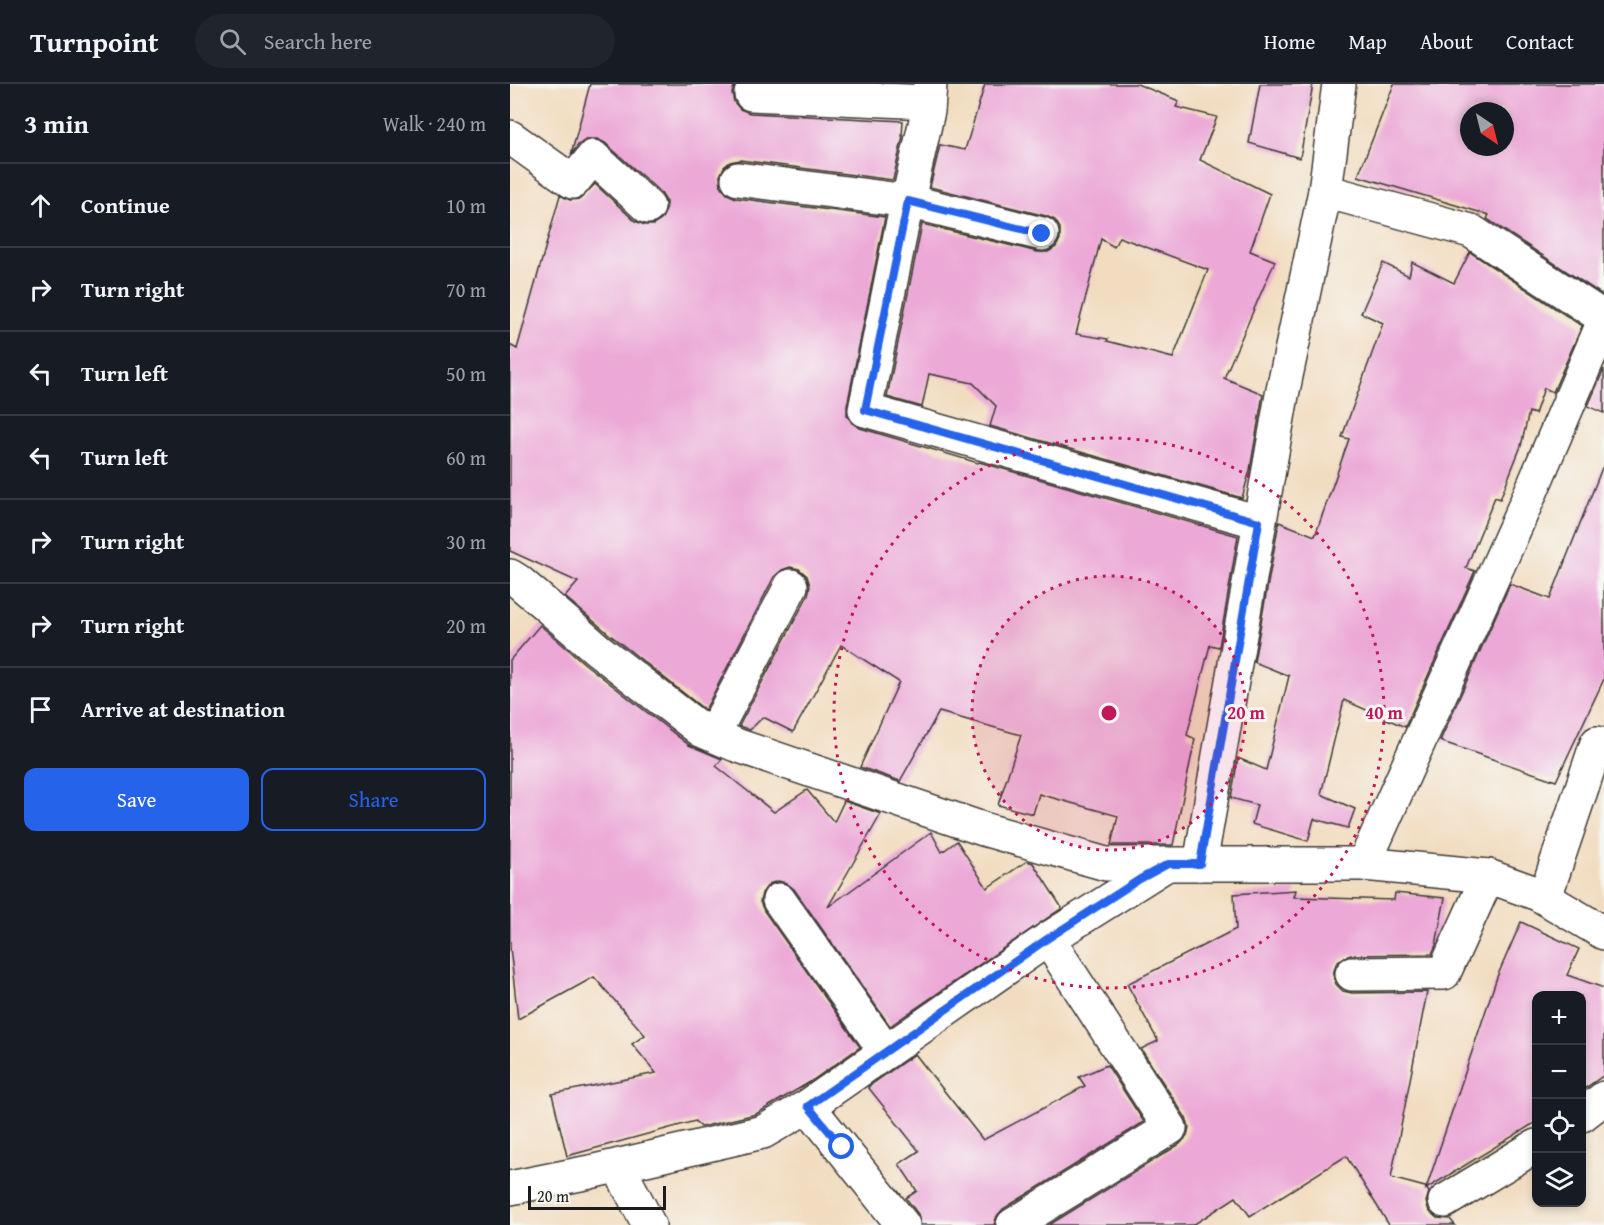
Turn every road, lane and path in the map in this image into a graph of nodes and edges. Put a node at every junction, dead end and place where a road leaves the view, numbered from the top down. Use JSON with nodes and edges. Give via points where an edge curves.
{"nodes":[{"id":1,"x":1339,"y":84,"type":"edge"},
{"id":2,"x":929,"y":93,"type":"edge"},
{"id":3,"x":751,"y":94,"type":"dead end"},
{"id":4,"x":510,"y":137,"type":"edge"},
{"id":5,"x":738,"y":179,"type":"dead end"},
{"id":6,"x":1325,"y":191,"type":"junction"},
{"id":7,"x":908,"y":201,"type":"junction"},
{"id":8,"x":648,"y":207,"type":"dead end"},
{"id":9,"x":1042,"y":234,"type":"dead end"},
{"id":10,"x":1604,"y":320,"type":"edge"},
{"id":11,"x":1259,"y":522,"type":"junction"},
{"id":12,"x":510,"y":576,"type":"edge"},
{"id":13,"x":791,"y":586,"type":"dead end"},
{"id":14,"x":713,"y":735,"type":"junction"},
{"id":15,"x":1597,"y":743,"type":"dead end"},
{"id":16,"x":1184,"y":864,"type":"junction"},
{"id":17,"x":1364,"y":864,"type":"junction"},
{"id":18,"x":1488,"y":876,"type":"junction"},
{"id":19,"x":1545,"y":897,"type":"junction"},
{"id":20,"x":779,"y":900,"type":"dead end"},
{"id":21,"x":1604,"y":933,"type":"edge"},
{"id":22,"x":1047,"y":939,"type":"junction"},
{"id":23,"x":1352,"y":974,"type":"dead end"},
{"id":24,"x":886,"y":1052,"type":"junction"},
{"id":25,"x":1604,"y":1098,"type":"edge"},
{"id":26,"x":808,"y":1106,"type":"junction"},
{"id":27,"x":1586,"y":1111,"type":"edge"},
{"id":28,"x":1532,"y":1148,"type":"edge"},
{"id":29,"x":618,"y":1166,"type":"junction"},
{"id":30,"x":510,"y":1188,"type":"edge"},
{"id":31,"x":1445,"y":1201,"type":"dead end"},
{"id":32,"x":649,"y":1225,"type":"edge"},
{"id":33,"x":903,"y":1225,"type":"edge"},
{"id":34,"x":1013,"y":1225,"type":"edge"}],
"edges":[{"from":1,"to":6,"type":"street"},
{"from":2,"to":3,"type":"street"},
{"from":2,"to":7,"type":"street"},
{"from":4,"to":8,"type":"street","via":[[573,182],[593,157]]},
{"from":5,"to":7,"type":"street"},
{"from":6,"to":10,"type":"street","via":[[1471,231]]},
{"from":6,"to":11,"type":"street"},
{"from":7,"to":9,"type":"street"},
{"from":7,"to":11,"type":"street","via":[[865,410]]},
{"from":10,"to":17,"type":"street"},
{"from":11,"to":16,"type":"street"},
{"from":12,"to":14,"type":"street","via":[[597,649],[701,730]]},
{"from":13,"to":14,"type":"street"},
{"from":14,"to":16,"type":"street","via":[[983,829],[1095,861]]},
{"from":15,"to":19,"type":"street"},
{"from":16,"to":17,"type":"street"},
{"from":16,"to":22,"type":"street"},
{"from":17,"to":18,"type":"street"},
{"from":18,"to":19,"type":"street"},
{"from":18,"to":23,"type":"street","via":[[1444,973]]},
{"from":19,"to":21,"type":"street"},
{"from":20,"to":24,"type":"street"},
{"from":22,"to":24,"type":"street"},
{"from":22,"to":34,"type":"street","via":[[1170,1128]]},
{"from":24,"to":26,"type":"street"},
{"from":25,"to":27,"type":"street"},
{"from":26,"to":29,"type":"street","via":[[763,1132]]},
{"from":26,"to":33,"type":"street"},
{"from":28,"to":31,"type":"street"},
{"from":29,"to":30,"type":"street"},
{"from":29,"to":32,"type":"street"}]}
